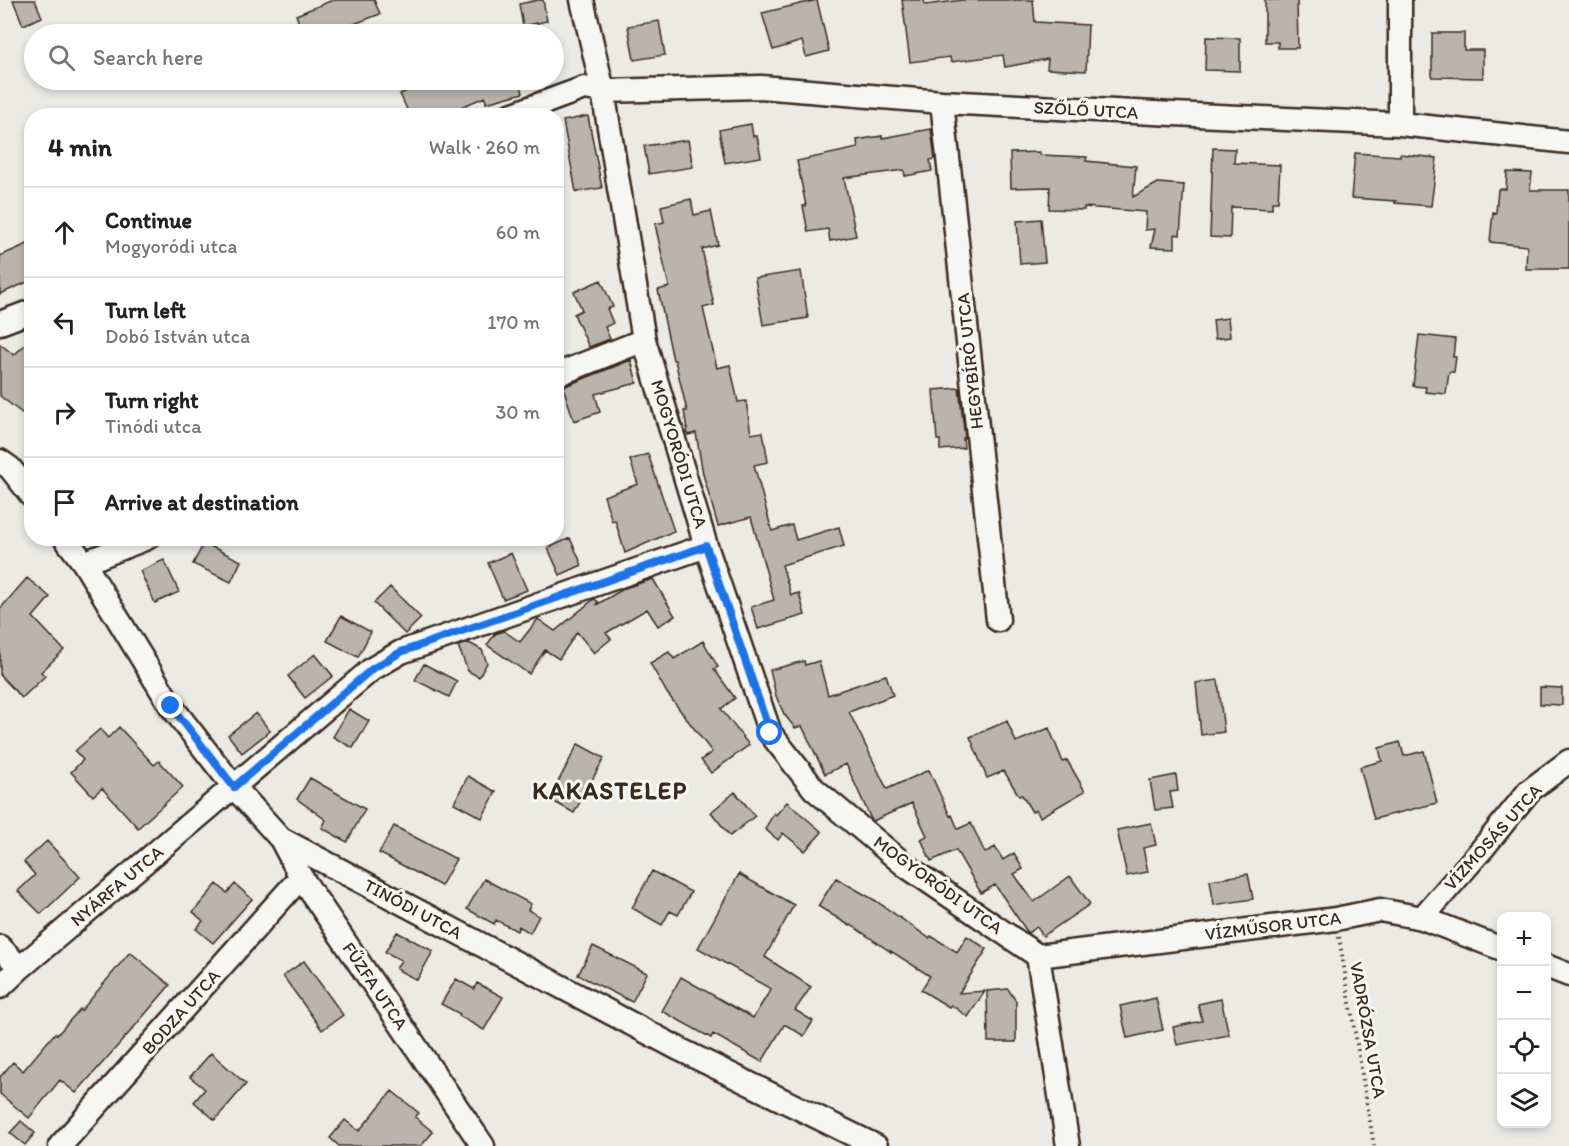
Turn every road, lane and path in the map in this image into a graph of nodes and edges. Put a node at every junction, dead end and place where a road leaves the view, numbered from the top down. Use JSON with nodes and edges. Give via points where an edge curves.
{"nodes":[{"id":1,"x":582,"y":0,"type":"edge"},
{"id":2,"x":1400,"y":0,"type":"edge"},
{"id":3,"x":603,"y":91,"type":"junction"},
{"id":4,"x":942,"y":102,"type":"junction"},
{"id":5,"x":530,"y":108,"type":"edge"},
{"id":6,"x":1400,"y":124,"type":"junction"},
{"id":7,"x":1569,"y":142,"type":"edge"},
{"id":8,"x":24,"y":313,"type":"edge"},
{"id":9,"x":0,"y":323,"type":"edge"},
{"id":10,"x":644,"y":340,"type":"junction"},
{"id":11,"x":564,"y":372,"type":"edge"},
{"id":12,"x":0,"y":461,"type":"edge"},
{"id":13,"x":24,"y":486,"type":"edge"},
{"id":14,"x":71,"y":546,"type":"edge"},
{"id":15,"x":128,"y":546,"type":"edge"},
{"id":16,"x":706,"y":546,"type":"junction"},
{"id":17,"x":84,"y":564,"type":"junction"},
{"id":18,"x":998,"y":620,"type":"dead end"},
{"id":19,"x":1569,"y":761,"type":"edge"},
{"id":20,"x":234,"y":787,"type":"junction"},
{"id":21,"x":281,"y":839,"type":"junction"},
{"id":22,"x":301,"y":877,"type":"junction"},
{"id":23,"x":1422,"y":918,"type":"junction"},
{"id":24,"x":1336,"y":919,"type":"junction"},
{"id":25,"x":0,"y":947,"type":"edge"},
{"id":26,"x":1497,"y":947,"type":"edge"},
{"id":27,"x":1038,"y":956,"type":"junction"},
{"id":28,"x":20,"y":968,"type":"junction"},
{"id":29,"x":1551,"y":968,"type":"edge"},
{"id":30,"x":1569,"y":975,"type":"edge"},
{"id":31,"x":0,"y":987,"type":"edge"},
{"id":32,"x":471,"y":1141,"type":"edge"},
{"id":33,"x":60,"y":1146,"type":"edge"},
{"id":34,"x":876,"y":1146,"type":"edge"},
{"id":35,"x":1068,"y":1146,"type":"edge"},
{"id":36,"x":1374,"y":1146,"type":"edge"}],
"edges":[{"from":1,"to":3,"type":"street","name":"MOGYORÓDI UTCA"},
{"from":2,"to":6,"type":"street"},
{"from":3,"to":4,"type":"street","name":"SZŐLŐ UTCA","via":[[761,87]]},
{"from":3,"to":5,"type":"street","name":"SZŐLŐ UTCA","via":[[584,88]]},
{"from":3,"to":10,"type":"street","name":"MOGYORÓDI UTCA"},
{"from":4,"to":6,"type":"street","name":"SZŐLŐ UTCA"},
{"from":4,"to":18,"type":"street","name":"HEGYBÍRÓ UTCA"},
{"from":6,"to":7,"type":"street","name":"SZŐLŐ UTCA"},
{"from":8,"to":9,"type":"street"},
{"from":10,"to":11,"type":"street"},
{"from":10,"to":16,"type":"street","name":"MOGYORÓDI UTCA"},
{"from":12,"to":13,"type":"street"},
{"from":14,"to":17,"type":"street","name":"TINÓDI UTCA"},
{"from":15,"to":17,"type":"street"},
{"from":16,"to":20,"type":"street","name":"NYÁRFA UTCA","via":[[401,652],[372,669]]},
{"from":16,"to":27,"type":"street","name":"MOGYORÓDI UTCA","via":[[770,733],[814,789],[906,866]]},
{"from":17,"to":20,"type":"street","name":"TINÓDI UTCA","via":[[171,706]]},
{"from":19,"to":23,"type":"street","name":"VÍZMOSÁS UTCA","via":[[1529,791]]},
{"from":20,"to":21,"type":"street","name":"TINÓDI UTCA"},
{"from":20,"to":28,"type":"street","name":"NYÁRFA UTCA"},
{"from":21,"to":22,"type":"street","name":"FŰZFA UTCA"},
{"from":21,"to":34,"type":"street","name":"TINÓDI UTCA","via":[[681,1050]]},
{"from":22,"to":32,"type":"street","name":"FŰZFA UTCA"},
{"from":22,"to":33,"type":"street","name":"BODZA UTCA"},
{"from":23,"to":24,"type":"street","name":"VÍZMŰSOR UTCA","via":[[1380,910]]},
{"from":23,"to":26,"type":"street","name":"VÍZMŰSOR UTCA"},
{"from":24,"to":27,"type":"street","name":"VÍZMŰSOR UTCA"},
{"from":24,"to":36,"type":"path","name":"VADRÓZSA UTCA"},
{"from":25,"to":28,"type":"street"},
{"from":27,"to":35,"type":"street"},
{"from":28,"to":31,"type":"street","name":"NYÁRFA UTCA"},
{"from":29,"to":30,"type":"street"}]}
